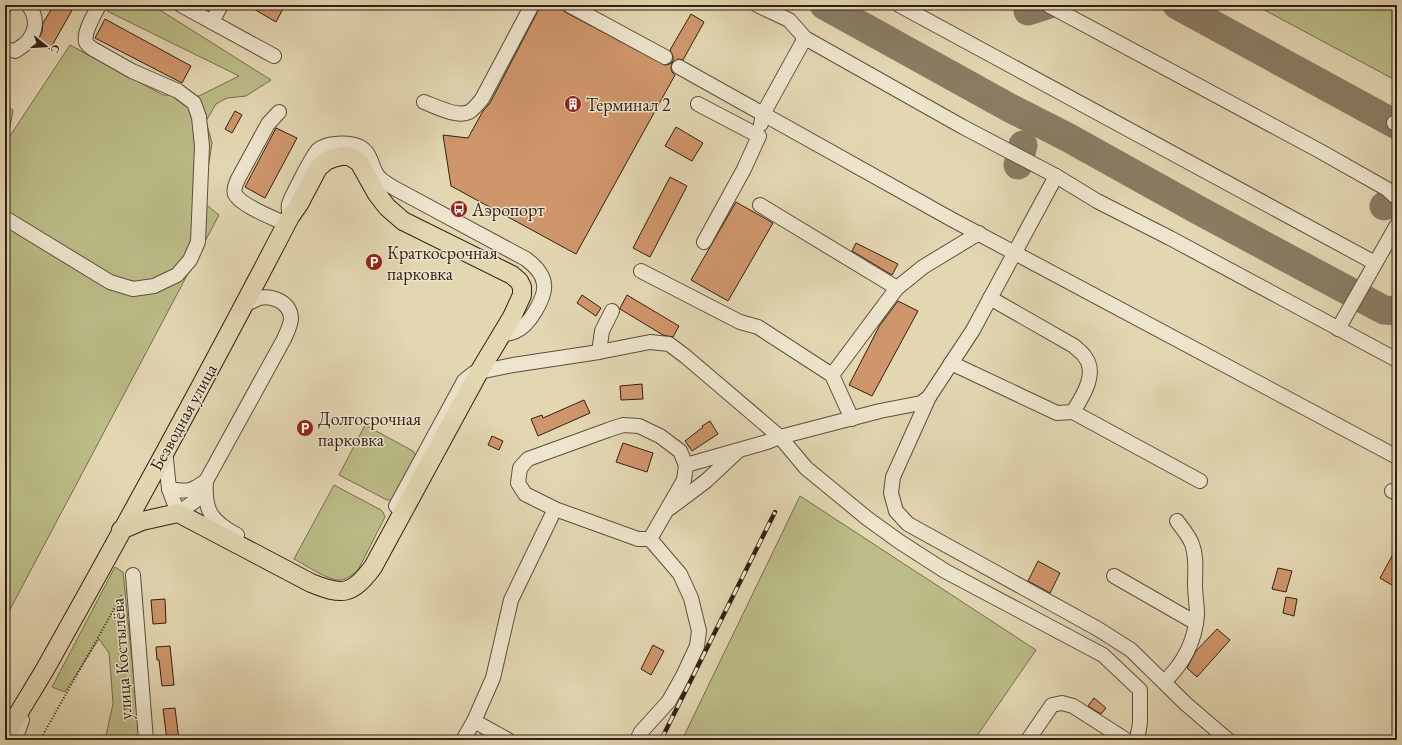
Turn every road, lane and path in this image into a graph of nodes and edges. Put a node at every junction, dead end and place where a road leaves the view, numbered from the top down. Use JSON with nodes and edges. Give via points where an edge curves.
{"nodes":[{"id":1,"x":28,"y":5,"type":"edge"},
{"id":2,"x":99,"y":5,"type":"edge"},
{"id":3,"x":181,"y":5,"type":"edge"},
{"id":4,"x":221,"y":5,"type":"edge"},
{"id":5,"x":532,"y":5,"type":"edge"},
{"id":6,"x":569,"y":5,"type":"edge"},
{"id":7,"x":757,"y":5,"type":"edge"},
{"id":8,"x":899,"y":5,"type":"edge"},
{"id":9,"x":1048,"y":5,"type":"edge"},
{"id":10,"x":212,"y":22,"type":"junction"},
{"id":11,"x":805,"y":38,"type":"junction"},
{"id":12,"x":5,"y":49,"type":"edge"},
{"id":13,"x":274,"y":56,"type":"dead end"},
{"id":14,"x":665,"y":58,"type":"dead end"},
{"id":15,"x":679,"y":67,"type":"dead end"},
{"id":16,"x":424,"y":102,"type":"dead end"},
{"id":17,"x":698,"y":104,"type":"dead end"},
{"id":18,"x":279,"y":112,"type":"dead end"},
{"id":19,"x":763,"y":114,"type":"junction"},
{"id":20,"x":759,"y":136,"type":"junction"},
{"id":21,"x":1056,"y":176,"type":"junction"},
{"id":22,"x":1397,"y":198,"type":"edge"},
{"id":23,"x":760,"y":204,"type":"dead end"},
{"id":24,"x":5,"y":218,"type":"edge"},
{"id":25,"x":288,"y":220,"type":"junction"},
{"id":26,"x":1397,"y":224,"type":"edge"},
{"id":27,"x":979,"y":233,"type":"junction"},
{"id":28,"x":704,"y":242,"type":"dead end"},
{"id":29,"x":1015,"y":252,"type":"junction"},
{"id":30,"x":1375,"y":264,"type":"junction"},
{"id":31,"x":642,"y":270,"type":"dead end"},
{"id":32,"x":898,"y":288,"type":"junction"},
{"id":33,"x":990,"y":298,"type":"junction"},
{"id":34,"x":244,"y":305,"type":"junction"},
{"id":35,"x":612,"y":312,"type":"dead end"},
{"id":36,"x":1338,"y":329,"type":"junction"},
{"id":37,"x":499,"y":339,"type":"junction"},
{"id":38,"x":599,"y":352,"type":"junction"},
{"id":39,"x":1397,"y":360,"type":"edge"},
{"id":40,"x":951,"y":363,"type":"junction"},
{"id":41,"x":513,"y":365,"type":"junction"},
{"id":42,"x":479,"y":372,"type":"junction"},
{"id":43,"x":832,"y":374,"type":"junction"},
{"id":44,"x":929,"y":397,"type":"junction"},
{"id":45,"x":1073,"y":412,"type":"junction"},
{"id":46,"x":852,"y":419,"type":"junction"},
{"id":47,"x":780,"y":438,"type":"junction"},
{"id":48,"x":166,"y":449,"type":"junction"},
{"id":49,"x":740,"y":450,"type":"junction"},
{"id":50,"x":1397,"y":457,"type":"edge"},
{"id":51,"x":686,"y":465,"type":"junction"},
{"id":52,"x":1200,"y":481,"type":"dead end"},
{"id":53,"x":206,"y":488,"type":"junction"},
{"id":54,"x":169,"y":489,"type":"junction"},
{"id":55,"x":555,"y":509,"type":"junction"},
{"id":56,"x":666,"y":511,"type":"junction"},
{"id":57,"x":178,"y":513,"type":"junction"},
{"id":58,"x":1177,"y":521,"type":"dead end"},
{"id":59,"x":122,"y":530,"type":"junction"},
{"id":60,"x":650,"y":539,"type":"junction"},
{"id":61,"x":134,"y":575,"type":"joint"},
{"id":62,"x":1114,"y":576,"type":"dead end"},
{"id":63,"x":1196,"y":623,"type":"junction"},
{"id":64,"x":1164,"y":682,"type":"junction"},
{"id":65,"x":15,"y":718,"type":"edge"},
{"id":66,"x":474,"y":721,"type":"junction"},
{"id":67,"x":5,"y":728,"type":"edge"},
{"id":68,"x":5,"y":737,"type":"edge"},
{"id":69,"x":12,"y":740,"type":"edge"},
{"id":70,"x":17,"y":740,"type":"edge"},
{"id":71,"x":40,"y":740,"type":"edge"},
{"id":72,"x":146,"y":740,"type":"edge"},
{"id":73,"x":463,"y":740,"type":"edge"},
{"id":74,"x":508,"y":740,"type":"edge"},
{"id":75,"x":637,"y":740,"type":"edge"},
{"id":76,"x":1028,"y":740,"type":"edge"},
{"id":77,"x":1126,"y":740,"type":"edge"},
{"id":78,"x":1137,"y":740,"type":"edge"},
{"id":79,"x":1228,"y":740,"type":"edge"}],
"edges":[{"from":1,"to":12,"type":"street","via":[[34,12],[35,27],[26,43],[15,51]]},
{"from":2,"to":24,"type":"street","via":[[86,32],[87,44],[132,71],[178,91],[194,103],[199,117],[202,146],[198,242],[190,260],[177,275],[154,286],[133,289],[110,282]]},
{"from":3,"to":10,"type":"street"},
{"from":4,"to":10,"type":"street"},
{"from":5,"to":16,"type":"street","via":[[482,99],[475,107],[467,113],[454,113]]},
{"from":6,"to":14,"type":"street"},
{"from":7,"to":11,"type":"street","via":[[788,20]]},
{"from":8,"to":30,"type":"street"},
{"from":9,"to":22,"type":"street","via":[[1318,150],[1387,189]]},
{"from":10,"to":13,"type":"street"},
{"from":11,"to":19,"type":"street"},
{"from":11,"to":21,"type":"street","via":[[959,126]]},
{"from":15,"to":19,"type":"street"},
{"from":17,"to":20,"type":"street"},
{"from":18,"to":25,"type":"street","via":[[268,124],[234,188],[235,194],[247,205]]},
{"from":19,"to":20,"type":"street"},
{"from":19,"to":27,"type":"street"},
{"from":20,"to":28,"type":"street"},
{"from":21,"to":29,"type":"street"},
{"from":21,"to":36,"type":"street","via":[[1097,202],[1170,238]]},
{"from":23,"to":32,"type":"street"},
{"from":25,"to":34,"type":"main road","name":"Безводная улица"},
{"from":25,"to":37,"type":"main road","name":"Безводная улица","via":[[318,168],[326,160],[341,156],[354,158],[387,207],[403,221],[491,264],[519,281],[522,295]]},
{"from":25,"to":37,"type":"street","via":[[288,206],[292,196],[318,150],[332,144],[343,143],[360,147],[370,158],[378,175],[394,188],[526,259],[538,271],[544,284],[543,295],[528,322],[517,331]]},
{"from":26,"to":30,"type":"street"},
{"from":27,"to":29,"type":"street"},
{"from":27,"to":32,"type":"street","via":[[923,268]]},
{"from":29,"to":33,"type":"street"},
{"from":29,"to":50,"type":"street"},
{"from":30,"to":36,"type":"street"},
{"from":31,"to":43,"type":"street","via":[[740,322],[758,326]]},
{"from":32,"to":43,"type":"street"},
{"from":33,"to":40,"type":"street"},
{"from":33,"to":45,"type":"street","via":[[1074,346],[1085,356],[1090,365],[1090,375],[1086,392]]},
{"from":34,"to":48,"type":"main road","name":"Безводная улица"},
{"from":34,"to":53,"type":"street","via":[[268,297],[282,302],[291,316],[289,327]]},
{"from":35,"to":38,"type":"street","via":[[602,331]]},
{"from":36,"to":39,"type":"street"},
{"from":37,"to":41,"type":"street","via":[[504,359]]},
{"from":37,"to":42,"type":"main road"},
{"from":38,"to":41,"type":"street"},
{"from":38,"to":47,"type":"street","via":[[650,342],[669,344]]},
{"from":40,"to":44,"type":"street"},
{"from":40,"to":45,"type":"street","via":[[1057,413]]},
{"from":41,"to":42,"type":"street"},
{"from":42,"to":53,"type":"street","via":[[468,376],[464,381],[355,578],[343,583],[321,579],[229,531],[218,523],[210,512],[206,503]]},
{"from":42,"to":57,"type":"main road","via":[[373,567],[352,589],[339,591],[311,583]]},
{"from":43,"to":46,"type":"street"},
{"from":44,"to":46,"type":"street","via":[[921,402]]},
{"from":44,"to":64,"type":"street","via":[[893,477],[891,493],[896,511],[908,524],[1131,650]]},
{"from":45,"to":52,"type":"street"},
{"from":46,"to":47,"type":"street"},
{"from":47,"to":49,"type":"street"},
{"from":47,"to":78,"type":"street","via":[[806,468],[900,542],[945,571],[1103,655],[1140,690]]},
{"from":48,"to":54,"type":"street"},
{"from":48,"to":59,"type":"main road","name":"Безводная улица"},
{"from":49,"to":51,"type":"street"},
{"from":49,"to":56,"type":"street","via":[[706,481]]},
{"from":51,"to":55,"type":"street","via":[[680,452],[660,436],[639,426],[623,425],[608,430],[528,459],[520,468],[518,483],[525,494]]},
{"from":51,"to":56,"type":"street","via":[[684,480]]},
{"from":53,"to":54,"type":"street","via":[[189,491]]},
{"from":53,"to":57,"type":"street"},
{"from":54,"to":57,"type":"street"},
{"from":55,"to":60,"type":"street","via":[[638,539]]},
{"from":55,"to":66,"type":"street","via":[[511,600],[494,678]]},
{"from":56,"to":60,"type":"street"},
{"from":57,"to":59,"type":"main road","via":[[142,521]]},
{"from":58,"to":63,"type":"street","via":[[1192,544],[1195,556]]},
{"from":59,"to":65,"type":"main road","name":"Безводная улица","via":[[47,666]]},
{"from":60,"to":75,"type":"street","via":[[680,574],[691,598],[699,631],[697,646],[669,701]]},
{"from":61,"to":71,"type":"path"},
{"from":61,"to":72,"type":"street","name":"улица Костылёва"},
{"from":62,"to":63,"type":"street"},
{"from":63,"to":64,"type":"street","via":[[1188,652]]},
{"from":64,"to":79,"type":"street"},
{"from":65,"to":67,"type":"street"},
{"from":65,"to":68,"type":"main road","name":"Безводная улица"},
{"from":65,"to":69,"type":"main road","name":"Безводная улица"},
{"from":65,"to":70,"type":"street"},
{"from":66,"to":73,"type":"street"},
{"from":66,"to":74,"type":"street"},
{"from":76,"to":77,"type":"street","via":[[1052,705],[1062,703],[1074,706]]}]}
